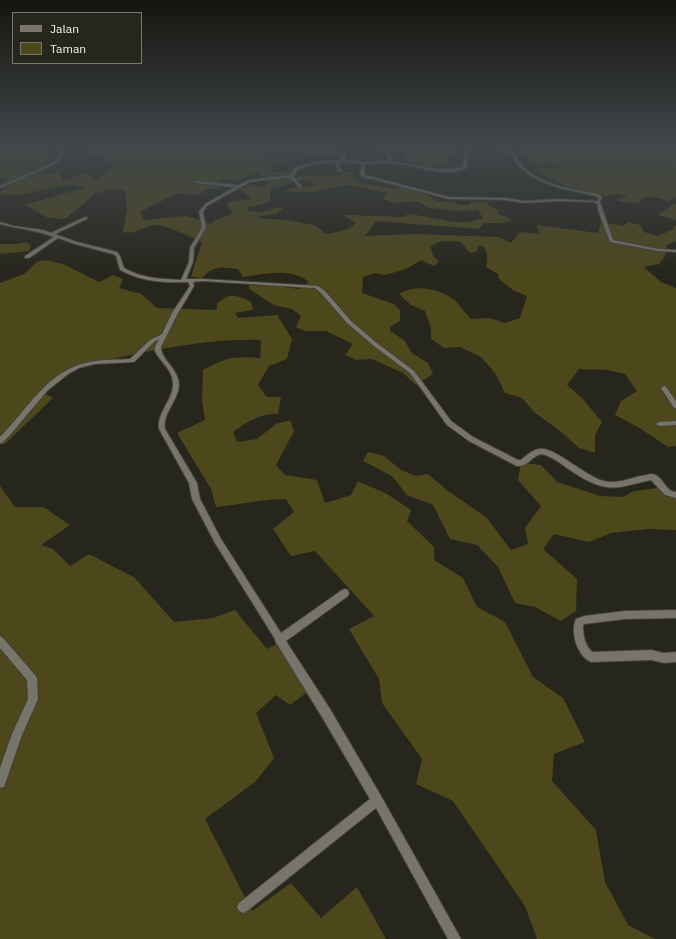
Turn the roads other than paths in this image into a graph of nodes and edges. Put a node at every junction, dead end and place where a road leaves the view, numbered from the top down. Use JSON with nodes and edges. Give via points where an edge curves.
{"nodes":[{"id":1,"x":232,"y":190,"type":"edge"},
{"id":2,"x":417,"y":190,"type":"edge"},
{"id":3,"x":575,"y":190,"type":"edge"},
{"id":4,"x":598,"y":202,"type":"junction"},
{"id":5,"x":86,"y":218,"type":"dead end"},
{"id":6,"x":0,"y":223,"type":"edge"},
{"id":7,"x":52,"y":234,"type":"junction"},
{"id":8,"x":58,"y":236,"type":"junction"},
{"id":9,"x":676,"y":251,"type":"edge"},
{"id":10,"x":27,"y":257,"type":"dead end"},
{"id":11,"x":187,"y":281,"type":"junction"},
{"id":12,"x":163,"y":335,"type":"junction"},
{"id":13,"x":664,"y":388,"type":"dead end"},
{"id":14,"x":676,"y":406,"type":"edge"},
{"id":15,"x":676,"y":423,"type":"edge"},
{"id":16,"x":659,"y":424,"type":"dead end"},
{"id":17,"x":0,"y":441,"type":"edge"},
{"id":18,"x":676,"y":495,"type":"edge"},
{"id":19,"x":345,"y":593,"type":"dead end"},
{"id":20,"x":676,"y":614,"type":"edge"},
{"id":21,"x":279,"y":640,"type":"junction"},
{"id":22,"x":0,"y":641,"type":"edge"},
{"id":23,"x":676,"y":657,"type":"edge"},
{"id":24,"x":0,"y":783,"type":"edge"},
{"id":25,"x":377,"y":800,"type":"junction"},
{"id":26,"x":243,"y":907,"type":"dead end"},
{"id":27,"x":455,"y":939,"type":"edge"}],
"edges":[{"from":1,"to":11,"type":"street","via":[[215,198],[203,209],[201,214],[204,227],[192,248]]},
{"from":2,"to":4,"type":"street","via":[[449,198]]},
{"from":3,"to":4,"type":"street","via":[[600,196]]},
{"from":4,"to":9,"type":"street","via":[[611,241]]},
{"from":5,"to":7,"type":"street"},
{"from":6,"to":7,"type":"street"},
{"from":7,"to":8,"type":"street"},
{"from":8,"to":10,"type":"street"},
{"from":8,"to":11,"type":"street","via":[[76,244],[117,254],[122,269],[129,273],[157,280]]},
{"from":11,"to":12,"type":"street","via":[[192,286]]},
{"from":11,"to":18,"type":"street","via":[[318,288],[349,322],[412,372],[444,417],[471,438],[517,463],[523,463],[537,452],[543,452],[597,482],[618,485],[652,477],[668,493]]},
{"from":12,"to":17,"type":"street","via":[[152,341],[132,361],[115,360],[88,364],[66,372],[42,393]]},
{"from":12,"to":21,"type":"street","via":[[158,350],[175,377],[176,384],[163,416],[162,429],[193,483],[196,499],[218,541]]},
{"from":13,"to":14,"type":"street"},
{"from":15,"to":16,"type":"street"},
{"from":19,"to":21,"type":"street"},
{"from":20,"to":23,"type":"street","via":[[625,615],[584,620],[579,622],[578,627],[585,651],[590,657]]},
{"from":21,"to":25,"type":"street"},
{"from":22,"to":24,"type":"street","via":[[32,678],[32,699]]},
{"from":25,"to":26,"type":"street"},
{"from":25,"to":27,"type":"street"}]}
